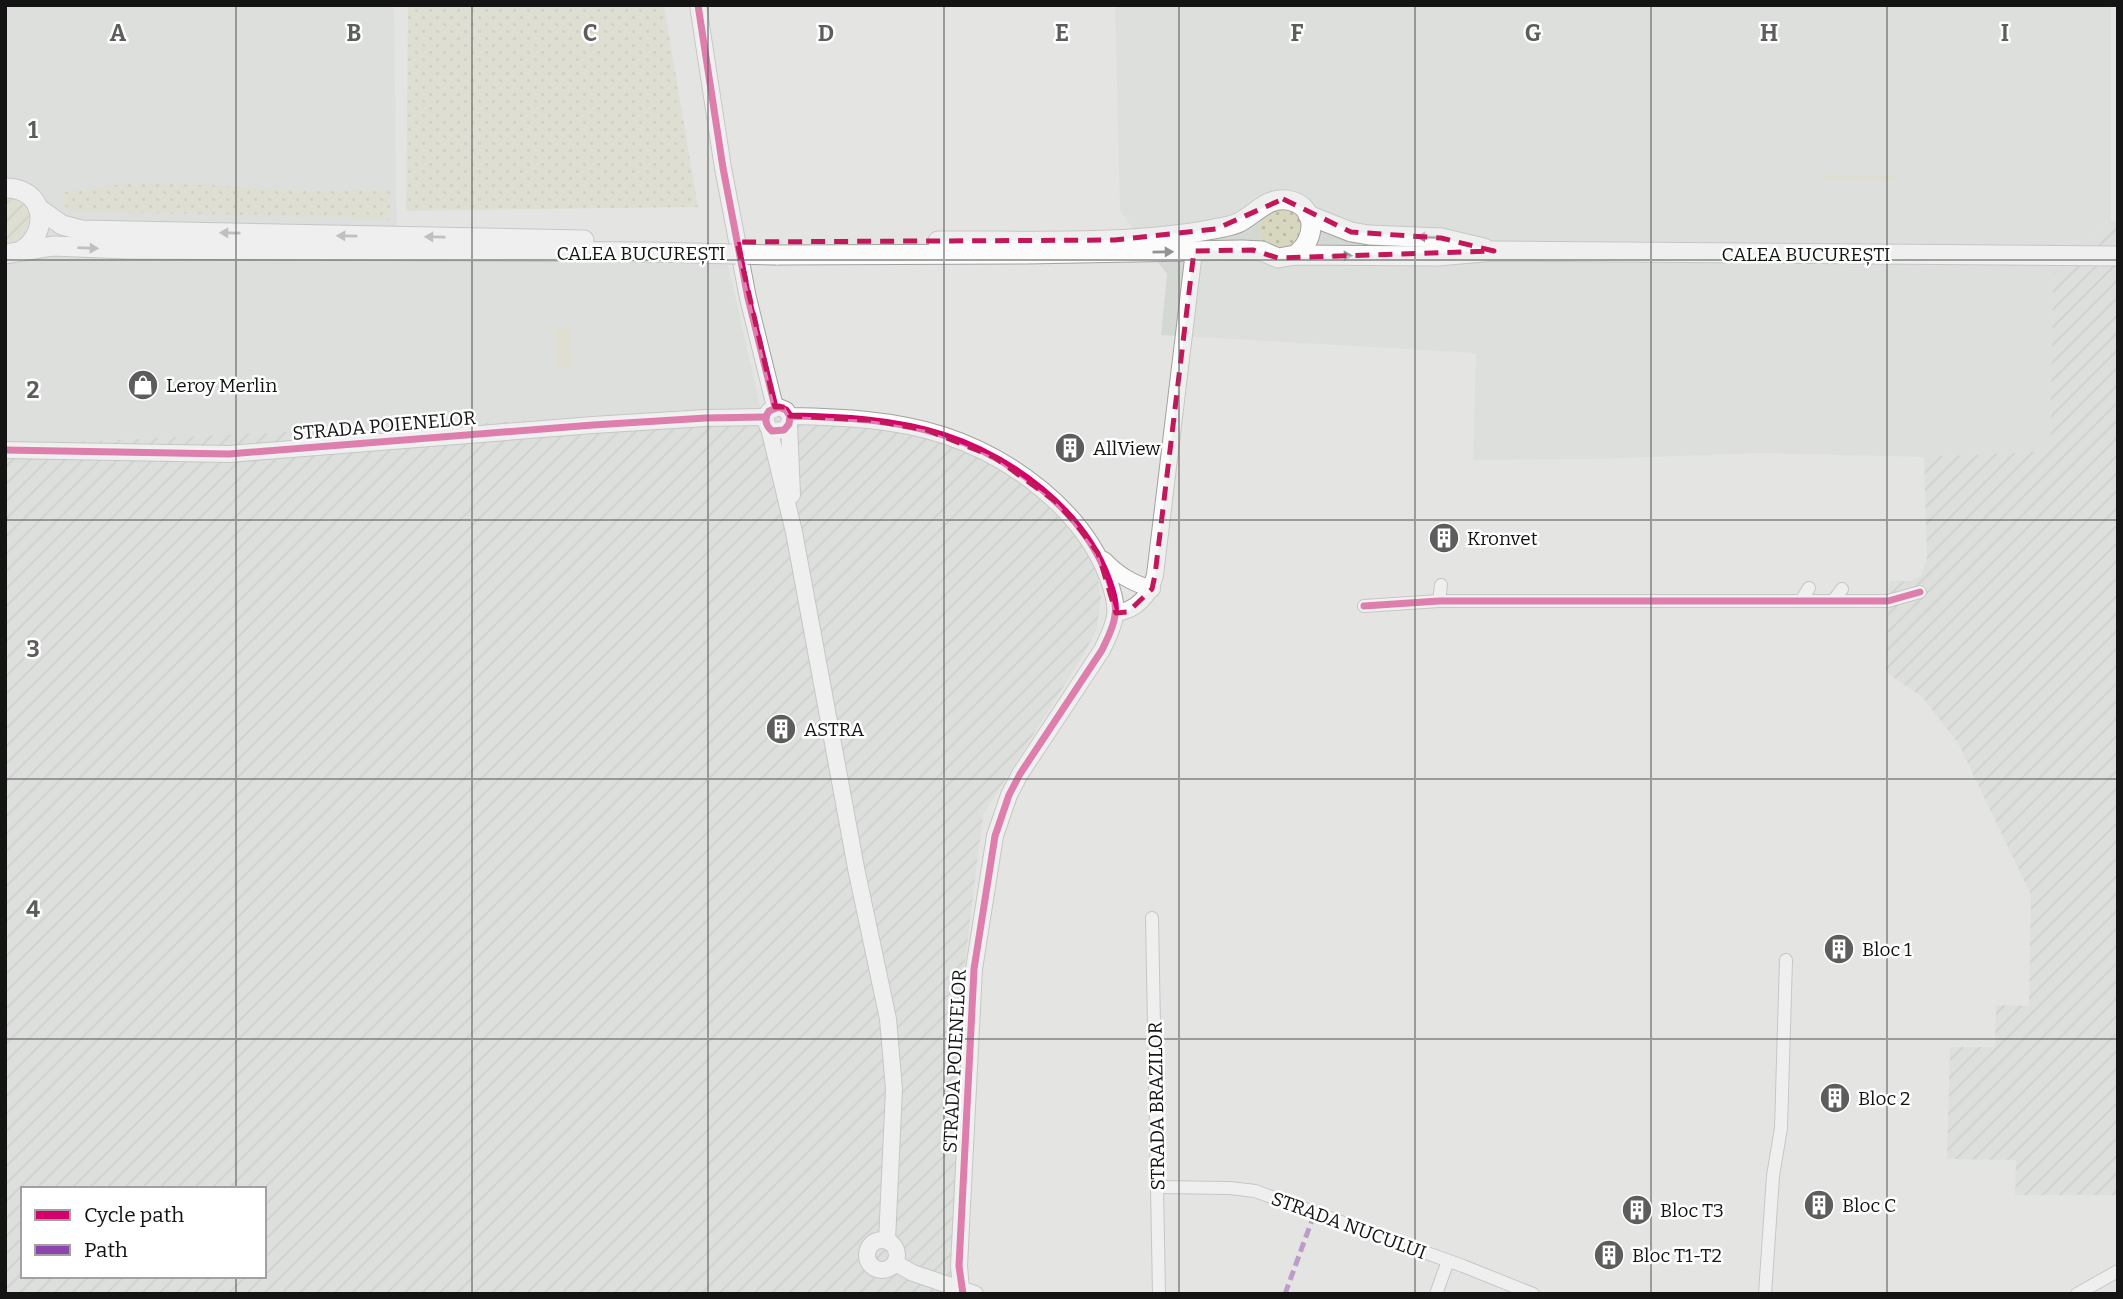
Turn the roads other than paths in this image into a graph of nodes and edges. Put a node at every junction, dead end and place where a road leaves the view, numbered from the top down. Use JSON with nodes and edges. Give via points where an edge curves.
{"nodes":[{"id":1,"x":698,"y":5,"type":"edge"},
{"id":2,"x":5,"y":188,"type":"edge"},
{"id":3,"x":38,"y":208,"type":"junction"},
{"id":4,"x":1260,"y":209,"type":"junction"},
{"id":5,"x":1308,"y":215,"type":"junction"},
{"id":6,"x":651,"y":247,"type":"junction"},
{"id":7,"x":774,"y":249,"type":"junction"},
{"id":8,"x":1194,"y":251,"type":"junction"},
{"id":9,"x":1262,"y":251,"type":"junction"},
{"id":10,"x":1494,"y":251,"type":"junction"},
{"id":11,"x":13,"y":253,"type":"edge"},
{"id":12,"x":1295,"y":255,"type":"junction"},
{"id":13,"x":2118,"y":256,"type":"edge"},
{"id":14,"x":778,"y":419,"type":"junction"},
{"id":15,"x":5,"y":450,"type":"edge"},
{"id":16,"x":1098,"y":553,"type":"junction"},
{"id":17,"x":1441,"y":585,"type":"dead end"},
{"id":18,"x":1809,"y":588,"type":"dead end"},
{"id":19,"x":1152,"y":589,"type":"junction"},
{"id":20,"x":1842,"y":589,"type":"dead end"},
{"id":21,"x":1920,"y":592,"type":"dead end"},
{"id":22,"x":1439,"y":601,"type":"junction"},
{"id":23,"x":1801,"y":601,"type":"junction"},
{"id":24,"x":1833,"y":601,"type":"junction"},
{"id":25,"x":1364,"y":606,"type":"dead end"},
{"id":26,"x":1116,"y":614,"type":"junction"},
{"id":27,"x":1152,"y":918,"type":"dead end"},
{"id":28,"x":1786,"y":960,"type":"dead end"},
{"id":29,"x":1158,"y":1187,"type":"junction"},
{"id":30,"x":887,"y":1241,"type":"junction"},
{"id":31,"x":1448,"y":1261,"type":"junction"},
{"id":32,"x":895,"y":1263,"type":"junction"},
{"id":33,"x":2118,"y":1271,"type":"edge"},
{"id":34,"x":966,"y":1292,"type":"edge"},
{"id":35,"x":1159,"y":1294,"type":"edge"},
{"id":36,"x":1436,"y":1294,"type":"edge"},
{"id":37,"x":1533,"y":1294,"type":"edge"},
{"id":38,"x":1765,"y":1294,"type":"edge"},
{"id":39,"x":2077,"y":1294,"type":"edge"}],
"edges":[{"from":1,"to":14,"type":"street","via":[[725,181]]},
{"from":2,"to":3,"type":"main road","name":"CALEA BUCUREȘTI","via":[[23,191]]},
{"from":6,"to":3,"type":"main road","name":"CALEA BUCUREȘTI","one_way":true,"via":[[81,230],[62,225]]},
{"from":3,"to":11,"type":"main road","name":"CALEA BUCUREȘTI","via":[[41,218],[36,238]]},
{"from":4,"to":5,"type":"main road","name":"CALEA BUCUREȘTI","via":[[1283,199],[1298,204]]},
{"from":4,"to":7,"type":"main road","name":"CALEA BUCUREȘTI","via":[[1238,223],[1216,229],[1115,240]]},
{"from":4,"to":9,"type":"main road","via":[[1253,235]]},
{"from":10,"to":5,"type":"main road","name":"CALEA BUCUREȘTI","one_way":true,"via":[[1441,238],[1351,232]]},
{"from":5,"to":12,"type":"main road","via":[[1311,233],[1303,250]]},
{"from":6,"to":7,"type":"main road","name":"CALEA BUCUREȘTI"},
{"from":11,"to":6,"type":"main road","name":"CALEA BUCUREȘTI","one_way":true,"via":[[53,246]]},
{"from":7,"to":8,"type":"main road","name":"CALEA BUCUREȘTI","one_way":true,"via":[[1026,254]]},
{"from":8,"to":9,"type":"main road","name":"CALEA BUCUREȘTI"},
{"from":8,"to":19,"type":"street"},
{"from":9,"to":12,"type":"main road","name":"CALEA BUCUREȘTI","via":[[1278,258]]},
{"from":12,"to":10,"type":"main road","name":"CALEA BUCUREȘTI","one_way":true,"via":[[1438,257]]},
{"from":10,"to":13,"type":"main road","name":"CALEA BUCUREȘTI"},
{"from":14,"to":15,"type":"street","name":"STRADA POIENELOR","via":[[706,418],[580,426],[229,454]]},
{"from":14,"to":16,"type":"street","name":"STRADA POIENELOR","via":[[869,419],[962,442],[994,457],[1047,495]]},
{"from":14,"to":30,"type":"street","via":[[794,532],[888,1019],[894,1089]]},
{"from":16,"to":19,"type":"street","via":[[1131,582]]},
{"from":16,"to":26,"type":"street","name":"STRADA POIENELOR"},
{"from":17,"to":22,"type":"street"},
{"from":18,"to":23,"type":"street"},
{"from":19,"to":26,"type":"street","via":[[1128,612]]},
{"from":20,"to":24,"type":"street"},
{"from":21,"to":24,"type":"street","via":[[1888,601]]},
{"from":22,"to":23,"type":"street"},
{"from":22,"to":25,"type":"street"},
{"from":23,"to":24,"type":"street"},
{"from":26,"to":34,"type":"street","name":"STRADA POIENELOR","via":[[1102,650],[1020,774],[995,836],[974,969],[959,1266]]},
{"from":27,"to":29,"type":"street","name":"STRADA BRAZILOR"},
{"from":28,"to":38,"type":"street","via":[[1781,1128]]},
{"from":29,"to":31,"type":"street","name":"STRADA NUCULUI","via":[[1255,1191]]},
{"from":29,"to":35,"type":"street","name":"STRADA BRAZILOR"},
{"from":30,"to":32,"type":"street","via":[[896,1250]]},
{"from":30,"to":32,"type":"street","via":[[871,1246],[869,1262],[880,1270]]},
{"from":31,"to":36,"type":"street"},
{"from":31,"to":37,"type":"street","name":"STRADA NUCULUI"},
{"from":32,"to":34,"type":"street"},
{"from":33,"to":39,"type":"street"}]}
